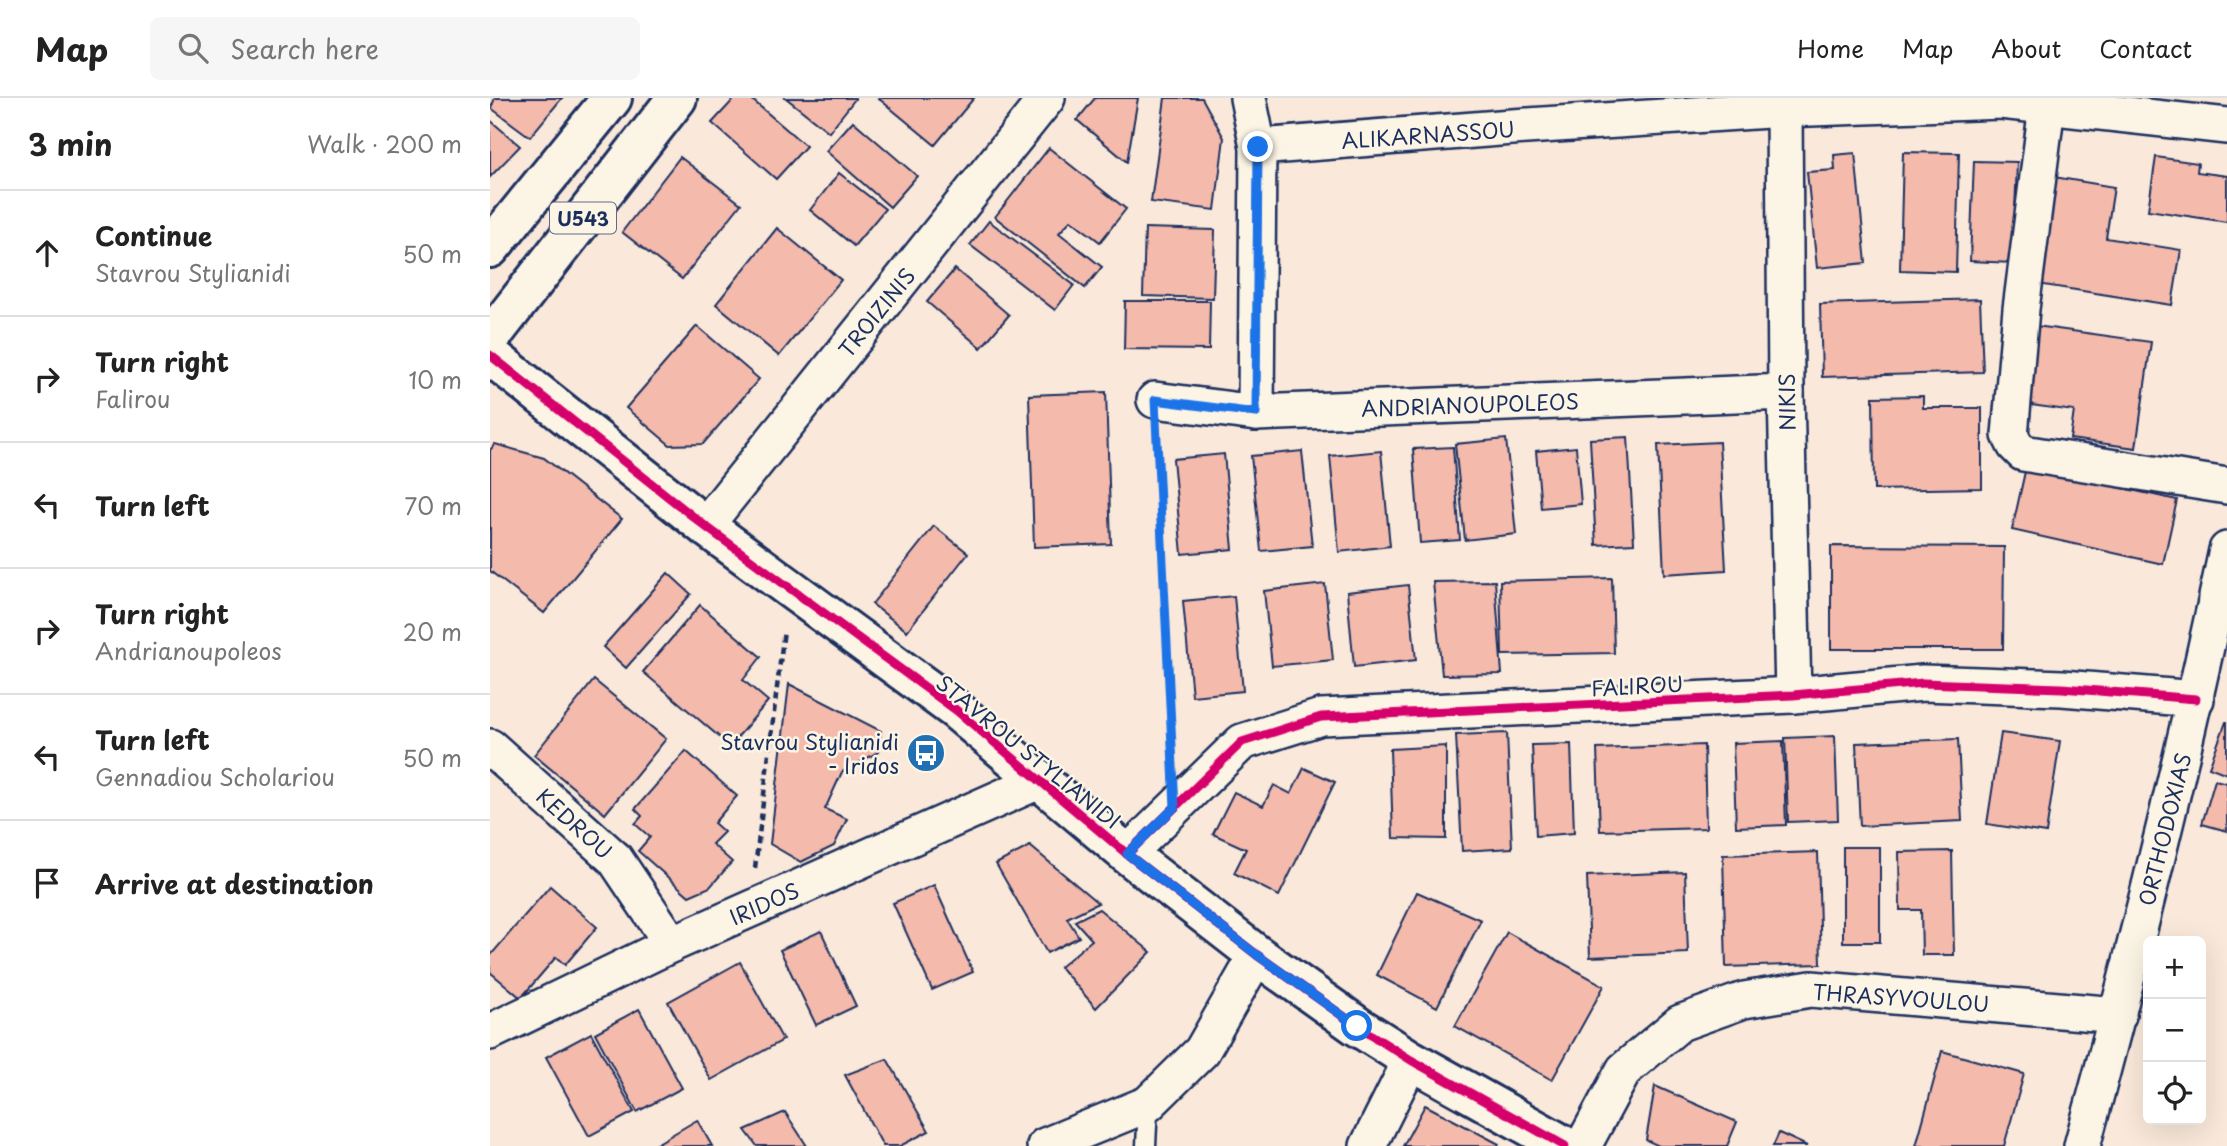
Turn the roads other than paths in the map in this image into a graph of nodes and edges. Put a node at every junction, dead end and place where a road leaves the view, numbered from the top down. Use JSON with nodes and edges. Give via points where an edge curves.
{"nodes":[{"id":1,"x":612,"y":98,"type":"edge"},
{"id":2,"x":677,"y":98,"type":"edge"},
{"id":3,"x":1047,"y":98,"type":"edge"},
{"id":4,"x":1248,"y":98,"type":"edge"},
{"id":5,"x":2047,"y":106,"type":"junction"},
{"id":6,"x":1784,"y":109,"type":"junction"},
{"id":7,"x":1512,"y":113,"type":"edge"},
{"id":8,"x":2227,"y":126,"type":"edge"},
{"id":9,"x":1258,"y":147,"type":"junction"},
{"id":10,"x":490,"y":248,"type":"edge"},
{"id":11,"x":490,"y":338,"type":"edge"},
{"id":12,"x":490,"y":355,"type":"edge"},
{"id":13,"x":1786,"y":391,"type":"junction"},
{"id":14,"x":1155,"y":400,"type":"road end"},
{"id":15,"x":1256,"y":413,"type":"junction"},
{"id":16,"x":2227,"y":486,"type":"edge"},
{"id":17,"x":705,"y":526,"type":"junction"},
{"id":18,"x":2227,"y":550,"type":"edge"},
{"id":19,"x":1793,"y":695,"type":"junction"},
{"id":20,"x":2196,"y":699,"type":"junction"},
{"id":21,"x":490,"y":747,"type":"edge"},
{"id":22,"x":1041,"y":779,"type":"junction"},
{"id":23,"x":1127,"y":854,"type":"junction"},
{"id":24,"x":672,"y":944,"type":"junction"},
{"id":25,"x":1257,"y":955,"type":"junction"},
{"id":26,"x":2118,"y":1015,"type":"junction"},
{"id":27,"x":490,"y":1032,"type":"edge"},
{"id":28,"x":1411,"y":1060,"type":"junction"},
{"id":29,"x":1148,"y":1104,"type":"junction"},
{"id":30,"x":1045,"y":1146,"type":"edge"},
{"id":31,"x":1146,"y":1146,"type":"edge"},
{"id":32,"x":1368,"y":1146,"type":"edge"},
{"id":33,"x":1565,"y":1146,"type":"edge"},
{"id":34,"x":1583,"y":1146,"type":"edge"},
{"id":35,"x":2082,"y":1146,"type":"edge"}],
"edges":[{"from":1,"to":10,"type":"street","number":"U543"},
{"from":2,"to":11,"type":"street","number":"U543"},
{"from":3,"to":17,"type":"street","name":"TROIZINIS"},
{"from":4,"to":9,"type":"street"},
{"from":5,"to":6,"type":"street","name":"ALIKARNASSOU","via":[[2001,101]]},
{"from":5,"to":8,"type":"street","name":"ALIKARNASSOU"},
{"from":5,"to":16,"type":"street","via":[[2010,435],[2023,453]]},
{"from":6,"to":7,"type":"street","name":"ALIKARNASSOU"},
{"from":6,"to":13,"type":"street","name":"NIKIS"},
{"from":7,"to":9,"type":"street","name":"ALIKARNASSOU"},
{"from":9,"to":15,"type":"street"},
{"from":12,"to":17,"type":"street","name":"STAVROU STYLIANIDI"},
{"from":13,"to":15,"type":"street","name":"ANDRIANOUPOLEOS"},
{"from":13,"to":19,"type":"street","name":"NIKIS"},
{"from":14,"to":15,"type":"street","name":"ANDRIANOUPOLEOS"},
{"from":17,"to":22,"type":"street","name":"STAVROU STYLIANIDI","via":[[956,710]]},
{"from":18,"to":20,"type":"street","name":"ORTHODOXIAS"},
{"from":19,"to":20,"type":"street","name":"FALIROU","via":[[1923,682]]},
{"from":19,"to":23,"type":"street","name":"FALIROU","via":[[1321,717],[1242,742]]},
{"from":20,"to":26,"type":"street","name":"ORTHODOXIAS"},
{"from":21,"to":24,"type":"street","name":"KEDROU","via":[[615,859]]},
{"from":22,"to":23,"type":"street","name":"STAVROU STYLIANIDI"},
{"from":22,"to":24,"type":"street","name":"IRIDOS"},
{"from":23,"to":25,"type":"street","name":"STAVROU STYLIANIDI"},
{"from":24,"to":27,"type":"street","name":"IRIDOS"},
{"from":25,"to":28,"type":"street","name":"STAVROU STYLIANIDI"},
{"from":25,"to":29,"type":"street","via":[[1202,1051]]},
{"from":26,"to":34,"type":"street","name":"THRASYVOULOU","via":[[1811,989],[1744,1000],[1680,1023],[1623,1070]]},
{"from":26,"to":35,"type":"street","name":"ORTHODOXIAS"},
{"from":28,"to":32,"type":"street"},
{"from":28,"to":33,"type":"street","name":"STAVROU STYLIANIDI"},
{"from":29,"to":30,"type":"street"},
{"from":29,"to":31,"type":"lane"}]}
